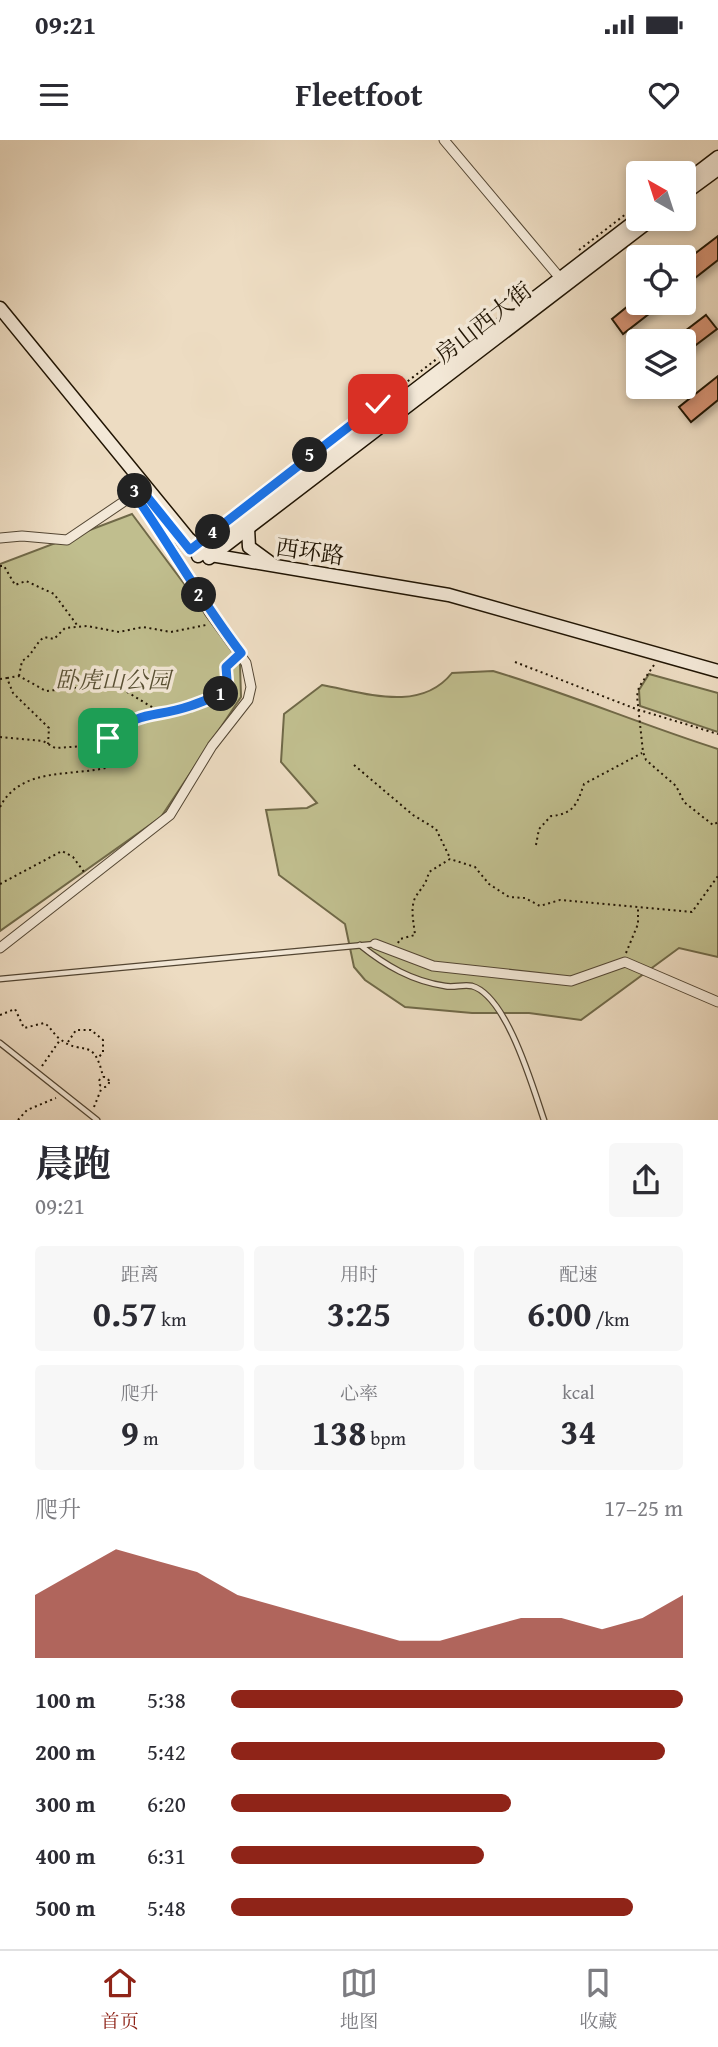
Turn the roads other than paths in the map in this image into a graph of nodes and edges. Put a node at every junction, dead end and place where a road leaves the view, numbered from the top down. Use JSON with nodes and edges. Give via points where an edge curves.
{"nodes":[{"id":1,"x":444,"y":140,"type":"edge"},
{"id":2,"x":718,"y":158,"type":"edge"},
{"id":3,"x":718,"y":169,"type":"edge"},
{"id":4,"x":696,"y":174,"type":"edge"},
{"id":5,"x":696,"y":185,"type":"edge"},
{"id":6,"x":626,"y":228,"type":"edge"},
{"id":7,"x":636,"y":231,"type":"edge"},
{"id":8,"x":560,"y":278,"type":"junction"},
{"id":9,"x":0,"y":308,"type":"edge"},
{"id":10,"x":0,"y":318,"type":"edge"},
{"id":11,"x":135,"y":489,"type":"junction"},
{"id":12,"x":248,"y":528,"type":"junction"},
{"id":13,"x":0,"y":538,"type":"edge"},
{"id":14,"x":204,"y":556,"type":"junction"},
{"id":15,"x":284,"y":569,"type":"junction"},
{"id":16,"x":718,"y":671,"type":"edge"},
{"id":17,"x":718,"y":676,"type":"edge"},
{"id":18,"x":360,"y":944,"type":"junction"},
{"id":19,"x":375,"y":944,"type":"joint"},
{"id":20,"x":0,"y":948,"type":"edge"},
{"id":21,"x":0,"y":979,"type":"edge"},
{"id":22,"x":718,"y":1002,"type":"edge"},
{"id":23,"x":0,"y":1043,"type":"edge"},
{"id":24,"x":97,"y":1119,"type":"edge"},
{"id":25,"x":544,"y":1119,"type":"edge"}],
"edges":[{"from":1,"to":8,"type":"street"},
{"from":2,"to":4,"type":"main road"},
{"from":3,"to":5,"type":"main road"},
{"from":6,"to":8,"type":"main road","name":"房山西大街"},
{"from":7,"to":12,"type":"main road","name":"房山西大街"},
{"from":8,"to":14,"type":"main road","name":"房山西大街"},
{"from":9,"to":14,"type":"main road"},
{"from":10,"to":11,"type":"main road"},
{"from":11,"to":13,"type":"street","via":[[67,540]]},
{"from":11,"to":14,"type":"main road"},
{"from":11,"to":20,"type":"street","via":[[215,620],[241,653],[250,673],[248,700],[206,755],[170,815]]},
{"from":12,"to":14,"type":"main road","name":"房山西大街"},
{"from":12,"to":15,"type":"main road","via":[[247,540],[254,552]]},
{"from":14,"to":15,"type":"main road","name":"西环路"},
{"from":14,"to":17,"type":"main road","name":"西环路","via":[[423,594]]},
{"from":15,"to":16,"type":"main road","name":"西环路","via":[[449,595]]},
{"from":18,"to":19,"type":"lane"},
{"from":18,"to":21,"type":"lane"},
{"from":18,"to":25,"type":"lane","via":[[419,982],[480,990],[514,1032]]},
{"from":19,"to":22,"type":"street","via":[[433,966],[571,981],[621,963]]},
{"from":23,"to":24,"type":"lane"}]}
